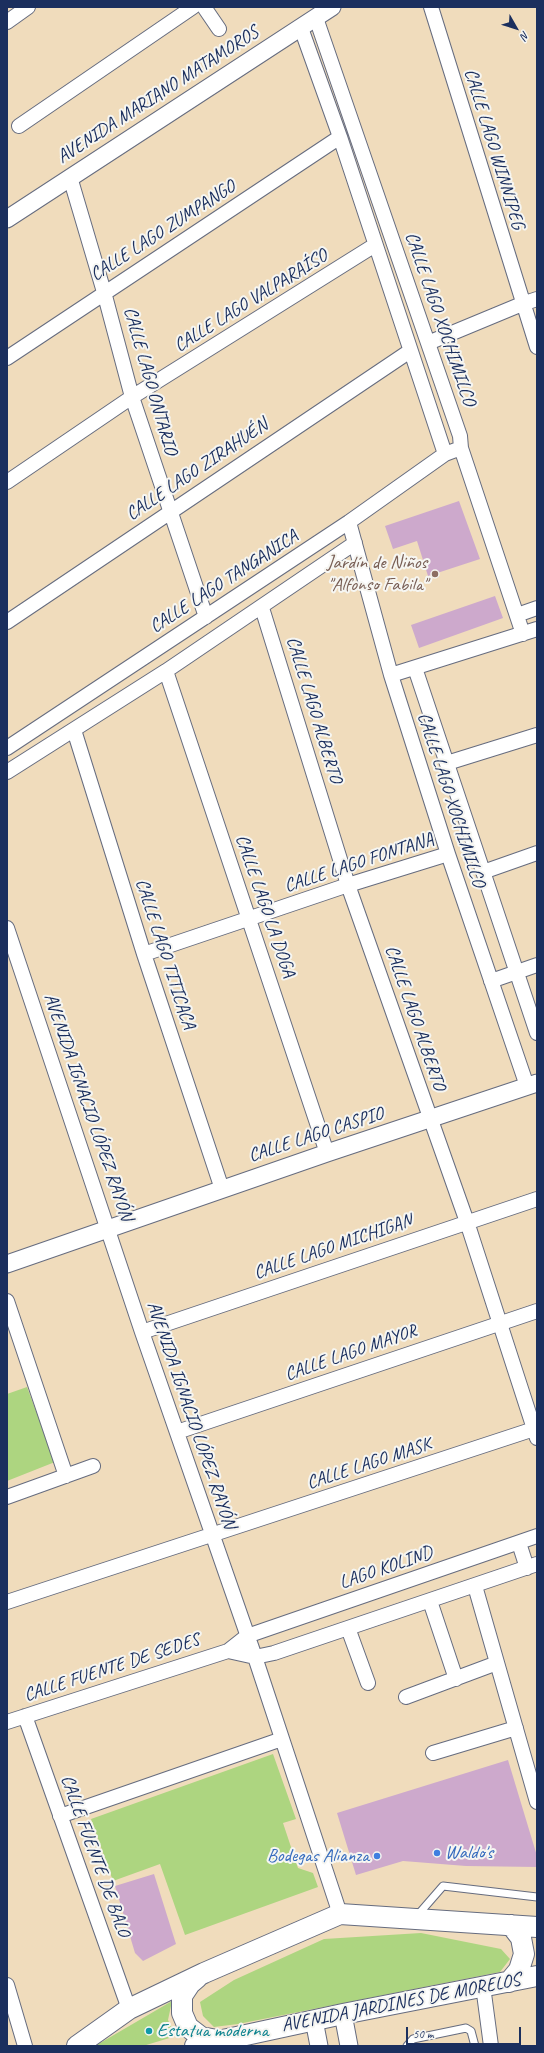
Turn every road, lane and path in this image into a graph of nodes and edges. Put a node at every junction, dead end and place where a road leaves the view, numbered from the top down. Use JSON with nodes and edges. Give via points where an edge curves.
{"nodes":[{"id":1,"x":28,"y":7,"type":"edge"},
{"id":2,"x":193,"y":7,"type":"edge"},
{"id":3,"x":204,"y":7,"type":"edge"},
{"id":4,"x":332,"y":7,"type":"edge"},
{"id":5,"x":430,"y":7,"type":"edge"},
{"id":6,"x":316,"y":18,"type":"junction"},
{"id":7,"x":7,"y":22,"type":"edge"},
{"id":8,"x":301,"y":28,"type":"junction"},
{"id":9,"x":219,"y":29,"type":"dead end"},
{"id":10,"x":19,"y":126,"type":"dead end"},
{"id":11,"x":340,"y":137,"type":"junction"},
{"id":12,"x":70,"y":177,"type":"junction"},
{"id":13,"x":7,"y":219,"type":"edge"},
{"id":14,"x":375,"y":245,"type":"junction"},
{"id":15,"x":104,"y":292,"type":"junction"},
{"id":16,"x":537,"y":299,"type":"edge"},
{"id":17,"x":522,"y":304,"type":"junction"},
{"id":18,"x":428,"y":343,"type":"junction"},
{"id":19,"x":537,"y":347,"type":"edge"},
{"id":20,"x":410,"y":351,"type":"junction"},
{"id":21,"x":7,"y":358,"type":"edge"},
{"id":22,"x":132,"y":397,"type":"junction"},
{"id":23,"x":461,"y":448,"type":"junction"},
{"id":24,"x":445,"y":454,"type":"junction"},
{"id":25,"x":7,"y":482,"type":"edge"},
{"id":26,"x":170,"y":511,"type":"junction"},
{"id":27,"x":349,"y":522,"type":"junction"},
{"id":28,"x":355,"y":543,"type":"junction"},
{"id":29,"x":262,"y":608,"type":"junction"},
{"id":30,"x":537,"y":608,"type":"edge"},
{"id":31,"x":517,"y":615,"type":"junction"},
{"id":32,"x":206,"y":617,"type":"junction"},
{"id":33,"x":7,"y":622,"type":"edge"},
{"id":34,"x":537,"y":629,"type":"edge"},
{"id":35,"x":524,"y":634,"type":"junction"},
{"id":36,"x":132,"y":666,"type":"junction"},
{"id":37,"x":415,"y":668,"type":"junction"},
{"id":38,"x":166,"y":671,"type":"junction"},
{"id":39,"x":391,"y":675,"type":"junction"},
{"id":40,"x":142,"y":686,"type":"junction"},
{"id":41,"x":74,"y":730,"type":"junction"},
{"id":42,"x":537,"y":735,"type":"edge"},
{"id":43,"x":7,"y":748,"type":"edge"},
{"id":44,"x":447,"y":763,"type":"junction"},
{"id":45,"x":7,"y":772,"type":"edge"},
{"id":46,"x":537,"y":853,"type":"edge"},
{"id":47,"x":448,"y":854,"type":"junction"},
{"id":48,"x":483,"y":872,"type":"junction"},
{"id":49,"x":348,"y":885,"type":"junction"},
{"id":50,"x":250,"y":919,"type":"junction"},
{"id":51,"x":7,"y":928,"type":"edge"},
{"id":52,"x":144,"y":954,"type":"junction"},
{"id":53,"x":537,"y":965,"type":"edge"},
{"id":54,"x":516,"y":972,"type":"junction"},
{"id":55,"x":491,"y":981,"type":"junction"},
{"id":56,"x":537,"y":1033,"type":"edge"},
{"id":57,"x":532,"y":1085,"type":"edge"},
{"id":58,"x":430,"y":1120,"type":"junction"},
{"id":59,"x":327,"y":1153,"type":"junction"},
{"id":60,"x":222,"y":1189,"type":"junction"},
{"id":61,"x":537,"y":1199,"type":"edge"},
{"id":62,"x":467,"y":1222,"type":"junction"},
{"id":63,"x":109,"y":1228,"type":"junction"},
{"id":64,"x":7,"y":1264,"type":"edge"},
{"id":65,"x":7,"y":1301,"type":"edge"},
{"id":66,"x":537,"y":1311,"type":"edge"},
{"id":67,"x":500,"y":1323,"type":"junction"},
{"id":68,"x":142,"y":1332,"type":"junction"},
{"id":69,"x":177,"y":1432,"type":"junction"},
{"id":70,"x":536,"y":1432,"type":"edge"},
{"id":71,"x":93,"y":1466,"type":"dead end"},
{"id":72,"x":66,"y":1476,"type":"junction"},
{"id":73,"x":7,"y":1497,"type":"edge"},
{"id":74,"x":212,"y":1535,"type":"junction"},
{"id":75,"x":537,"y":1536,"type":"edge"},
{"id":76,"x":519,"y":1543,"type":"junction"},
{"id":77,"x":532,"y":1566,"type":"edge"},
{"id":78,"x":475,"y":1586,"type":"junction"},
{"id":79,"x":430,"y":1601,"type":"junction"},
{"id":80,"x":7,"y":1602,"type":"edge"},
{"id":81,"x":348,"y":1628,"type":"junction"},
{"id":82,"x":247,"y":1636,"type":"junction"},
{"id":83,"x":228,"y":1651,"type":"junction"},
{"id":84,"x":255,"y":1656,"type":"junction"},
{"id":85,"x":497,"y":1663,"type":"junction"},
{"id":86,"x":456,"y":1679,"type":"junction"},
{"id":87,"x":368,"y":1683,"type":"dead end"},
{"id":88,"x":406,"y":1697,"type":"dead end"},
{"id":89,"x":25,"y":1716,"type":"junction"},
{"id":90,"x":7,"y":1722,"type":"edge"},
{"id":91,"x":516,"y":1728,"type":"junction"},
{"id":92,"x":282,"y":1739,"type":"junction"},
{"id":93,"x":433,"y":1753,"type":"dead end"},
{"id":94,"x":537,"y":1802,"type":"edge"},
{"id":95,"x":60,"y":1816,"type":"junction"},
{"id":96,"x":537,"y":1897,"type":"edge"},
{"id":97,"x":340,"y":1914,"type":"junction"},
{"id":98,"x":414,"y":1919,"type":"junction"},
{"id":99,"x":511,"y":1925,"type":"junction"},
{"id":100,"x":537,"y":1927,"type":"edge"},
{"id":101,"x":204,"y":1973,"type":"junction"},
{"id":102,"x":537,"y":1976,"type":"edge"},
{"id":103,"x":508,"y":1982,"type":"junction"},
{"id":104,"x":7,"y":1986,"type":"edge"},
{"id":105,"x":483,"y":1986,"type":"junction"},
{"id":106,"x":129,"y":2008,"type":"junction"},
{"id":107,"x":343,"y":2014,"type":"junction"},
{"id":108,"x":314,"y":2020,"type":"junction"},
{"id":109,"x":217,"y":2040,"type":"junction"},
{"id":110,"x":25,"y":2046,"type":"edge"},
{"id":111,"x":77,"y":2046,"type":"edge"},
{"id":112,"x":194,"y":2046,"type":"edge"},
{"id":113,"x":319,"y":2046,"type":"edge"},
{"id":114,"x":349,"y":2046,"type":"edge"},
{"id":115,"x":407,"y":2046,"type":"edge"},
{"id":116,"x":475,"y":2046,"type":"edge"},
{"id":117,"x":492,"y":2046,"type":"edge"}],
"edges":[{"from":1,"to":7,"type":"street"},
{"from":2,"to":10,"type":"street"},
{"from":3,"to":9,"type":"street"},
{"from":4,"to":6,"type":"street","name":"AVENIDA MARIANO MATAMOROS"},
{"from":5,"to":17,"type":"street","name":"CALLE LAGO WINNIPEG"},
{"from":6,"to":8,"type":"street","name":"AVENIDA MARIANO MATAMOROS"},
{"from":6,"to":18,"type":"street","name":"CALLE LAGO XOCHIMILCO"},
{"from":8,"to":11,"type":"street","name":"CALLE LAGO XOCHIMILCO"},
{"from":8,"to":12,"type":"street","name":"AVENIDA MARIANO MATAMOROS"},
{"from":11,"to":14,"type":"street","name":"CALLE LAGO XOCHIMILCO"},
{"from":11,"to":15,"type":"street","name":"CALLE LAGO ZUMPANGO"},
{"from":12,"to":13,"type":"street","name":"AVENIDA MARIANO MATAMOROS"},
{"from":12,"to":15,"type":"street","name":"CALLE LAGO ONTARIO"},
{"from":14,"to":20,"type":"street","name":"CALLE LAGO XOCHIMILCO"},
{"from":14,"to":22,"type":"street","name":"CALLE LAGO VALPARAÍSO"},
{"from":15,"to":21,"type":"street","name":"CALLE LAGO ZUMPANGO"},
{"from":15,"to":22,"type":"street","name":"CALLE LAGO ONTARIO"},
{"from":16,"to":17,"type":"street"},
{"from":17,"to":18,"type":"street"},
{"from":17,"to":19,"type":"street","name":"CALLE LAGO WINNIPEG"},
{"from":18,"to":23,"type":"street","name":"CALLE LAGO XOCHIMILCO","via":[[460,436]]},
{"from":20,"to":24,"type":"street","name":"CALLE LAGO XOCHIMILCO"},
{"from":20,"to":26,"type":"street","name":"CALLE LAGO ZIRAHUÉN"},
{"from":22,"to":25,"type":"street","name":"CALLE LAGO VALPARAÍSO"},
{"from":22,"to":26,"type":"street","name":"CALLE LAGO ONTARIO"},
{"from":23,"to":24,"type":"street","name":"CALLE LAGO TANGANICA"},
{"from":23,"to":31,"type":"street","name":"CALLE LAGO XOCHIMILCO"},
{"from":24,"to":27,"type":"street","name":"CALLE LAGO TANGANICA"},
{"from":26,"to":32,"type":"street","name":"CALLE LAGO ONTARIO"},
{"from":26,"to":33,"type":"street","name":"CALLE LAGO ZIRAHUÉN"},
{"from":27,"to":28,"type":"street","name":"CALLE LAGO XOCHIMILCO"},
{"from":27,"to":32,"type":"street","name":"CALLE LAGO TANGANICA"},
{"from":28,"to":29,"type":"street"},
{"from":28,"to":39,"type":"street","name":"CALLE LAGO XOCHIMILCO"},
{"from":29,"to":38,"type":"street"},
{"from":29,"to":49,"type":"street","name":"CALLE LAGO ALBERTO"},
{"from":30,"to":31,"type":"street"},
{"from":31,"to":35,"type":"street","name":"CALLE LAGO XOCHIMILCO"},
{"from":32,"to":36,"type":"street","name":"CALLE LAGO TANGANICA"},
{"from":34,"to":35,"type":"street"},
{"from":35,"to":37,"type":"street"},
{"from":36,"to":40,"type":"street"},
{"from":36,"to":43,"type":"street","name":"CALLE LAGO TANGANICA"},
{"from":37,"to":39,"type":"street"},
{"from":37,"to":44,"type":"street","name":"CALLE LAGO XOCHIMILCO"},
{"from":38,"to":40,"type":"street"},
{"from":38,"to":50,"type":"street","name":"CALLE LAGO LA DOGA"},
{"from":39,"to":47,"type":"street","name":"CALLE LAGO XOCHIMILCO"},
{"from":40,"to":41,"type":"street"},
{"from":41,"to":45,"type":"street"},
{"from":41,"to":52,"type":"street","name":"CALLE LAGO TITICACA"},
{"from":42,"to":44,"type":"street"},
{"from":44,"to":48,"type":"street","name":"CALLE LAGO XOCHIMILCO"},
{"from":46,"to":48,"type":"street"},
{"from":47,"to":49,"type":"street","name":"CALLE LAGO FONTANA"},
{"from":47,"to":55,"type":"street","name":"CALLE LAGO XOCHIMILCO"},
{"from":48,"to":54,"type":"street","name":"CALLE LAGO XOCHIMILCO"},
{"from":49,"to":50,"type":"street","name":"CALLE LAGO FONTANA"},
{"from":49,"to":58,"type":"street","name":"CALLE LAGO ALBERTO"},
{"from":50,"to":52,"type":"street","name":"CALLE LAGO FONTANA"},
{"from":50,"to":59,"type":"street","name":"CALLE LAGO LA DOGA"},
{"from":51,"to":63,"type":"street","name":"AVENIDA IGNACIO LÓPEZ RAYÓN"},
{"from":52,"to":60,"type":"street","name":"CALLE LAGO TITICACA"},
{"from":53,"to":54,"type":"street"},
{"from":54,"to":55,"type":"street"},
{"from":54,"to":56,"type":"street","name":"CALLE LAGO XOCHIMILCO"},
{"from":55,"to":57,"type":"street","name":"CALLE LAGO XOCHIMILCO"},
{"from":57,"to":58,"type":"street","name":"CALLE LAGO CASPIO"},
{"from":58,"to":59,"type":"street","name":"CALLE LAGO CASPIO"},
{"from":58,"to":62,"type":"street","name":"CALLE LAGO ALBERTO"},
{"from":59,"to":60,"type":"street","name":"CALLE LAGO CASPIO"},
{"from":60,"to":63,"type":"street","name":"CALLE LAGO CASPIO"},
{"from":61,"to":62,"type":"street","name":"CALLE LAGO MICHIGAN"},
{"from":62,"to":67,"type":"street","name":"CALLE LAGO ALBERTO"},
{"from":62,"to":68,"type":"street","name":"CALLE LAGO MICHIGAN"},
{"from":63,"to":64,"type":"street","name":"CALLE LAGO CASPIO"},
{"from":63,"to":68,"type":"street","name":"AVENIDA IGNACIO LÓPEZ RAYÓN"},
{"from":65,"to":72,"type":"street"},
{"from":66,"to":67,"type":"street","name":"CALLE LAGO MAYOR"},
{"from":67,"to":69,"type":"street","name":"CALLE LAGO MAYOR"},
{"from":67,"to":70,"type":"street","name":"CALLE LAGO ALBERTO"},
{"from":68,"to":69,"type":"street","name":"AVENIDA IGNACIO LÓPEZ RAYÓN"},
{"from":69,"to":74,"type":"street","name":"AVENIDA IGNACIO LÓPEZ RAYÓN"},
{"from":70,"to":74,"type":"street","name":"CALLE LAGO MASK"},
{"from":71,"to":72,"type":"street"},
{"from":72,"to":73,"type":"street"},
{"from":74,"to":80,"type":"street","name":"CALLE LAGO MASK"},
{"from":74,"to":82,"type":"street","name":"AVENIDA IGNACIO LÓPEZ RAYÓN"},
{"from":75,"to":76,"type":"street","name":"LAGO KOLIND"},
{"from":76,"to":77,"type":"street"},
{"from":76,"to":82,"type":"street","name":"LAGO KOLIND"},
{"from":77,"to":78,"type":"street"},
{"from":78,"to":79,"type":"street"},
{"from":78,"to":85,"type":"street"},
{"from":79,"to":81,"type":"street"},
{"from":79,"to":86,"type":"street"},
{"from":81,"to":84,"type":"street","via":[[274,1653]]},
{"from":81,"to":87,"type":"street"},
{"from":82,"to":83,"type":"street","name":"CALLE FUENTE DE SEDES"},
{"from":82,"to":84,"type":"street","name":"AVENIDA IGNACIO LÓPEZ RAYÓN"},
{"from":83,"to":84,"type":"street","name":"CALLE FUENTE DE SEDES"},
{"from":83,"to":89,"type":"street","name":"CALLE FUENTE DE SEDES"},
{"from":84,"to":92,"type":"street","name":"AVENIDA IGNACIO LÓPEZ RAYÓN"},
{"from":85,"to":86,"type":"street"},
{"from":85,"to":91,"type":"street"},
{"from":86,"to":88,"type":"street"},
{"from":89,"to":90,"type":"street","name":"CALLE FUENTE DE SEDES"},
{"from":89,"to":95,"type":"street","name":"CALLE FUENTE DE BALO"},
{"from":91,"to":93,"type":"street"},
{"from":91,"to":94,"type":"street"},
{"from":92,"to":95,"type":"street"},
{"from":92,"to":97,"type":"street","name":"AVENIDA IGNACIO LÓPEZ RAYÓN"},
{"from":95,"to":106,"type":"street","name":"CALLE FUENTE DE BALO"},
{"from":96,"to":98,"type":"lane","via":[[443,1886]]},
{"from":97,"to":98,"type":"main road"},
{"from":97,"to":101,"type":"main road"},
{"from":98,"to":99,"type":"main road"},
{"from":99,"to":100,"type":"main road"},
{"from":99,"to":103,"type":"main road","via":[[521,1938],[524,1954],[519,1970]]},
{"from":101,"to":106,"type":"main road"},
{"from":101,"to":109,"type":"main road","via":[[190,1984],[182,1996],[182,2013],[188,2027],[201,2037]]},
{"from":102,"to":103,"type":"main road","name":"AVENIDA JARDINES DE MORELOS"},
{"from":103,"to":105,"type":"main road","name":"AVENIDA JARDINES DE MORELOS"},
{"from":104,"to":110,"type":"street"},
{"from":105,"to":107,"type":"main road","name":"AVENIDA JARDINES DE MORELOS"},
{"from":105,"to":117,"type":"street"},
{"from":106,"to":111,"type":"main road"},
{"from":107,"to":108,"type":"main road","name":"AVENIDA JARDINES DE MORELOS"},
{"from":107,"to":114,"type":"street"},
{"from":108,"to":109,"type":"main road","name":"AVENIDA JARDINES DE MORELOS"},
{"from":108,"to":113,"type":"street"},
{"from":109,"to":112,"type":"main road","name":"AVENIDA JARDINES DE MORELOS"},
{"from":115,"to":116,"type":"lane","via":[[413,2039],[466,2028],[471,2031]]}]}
